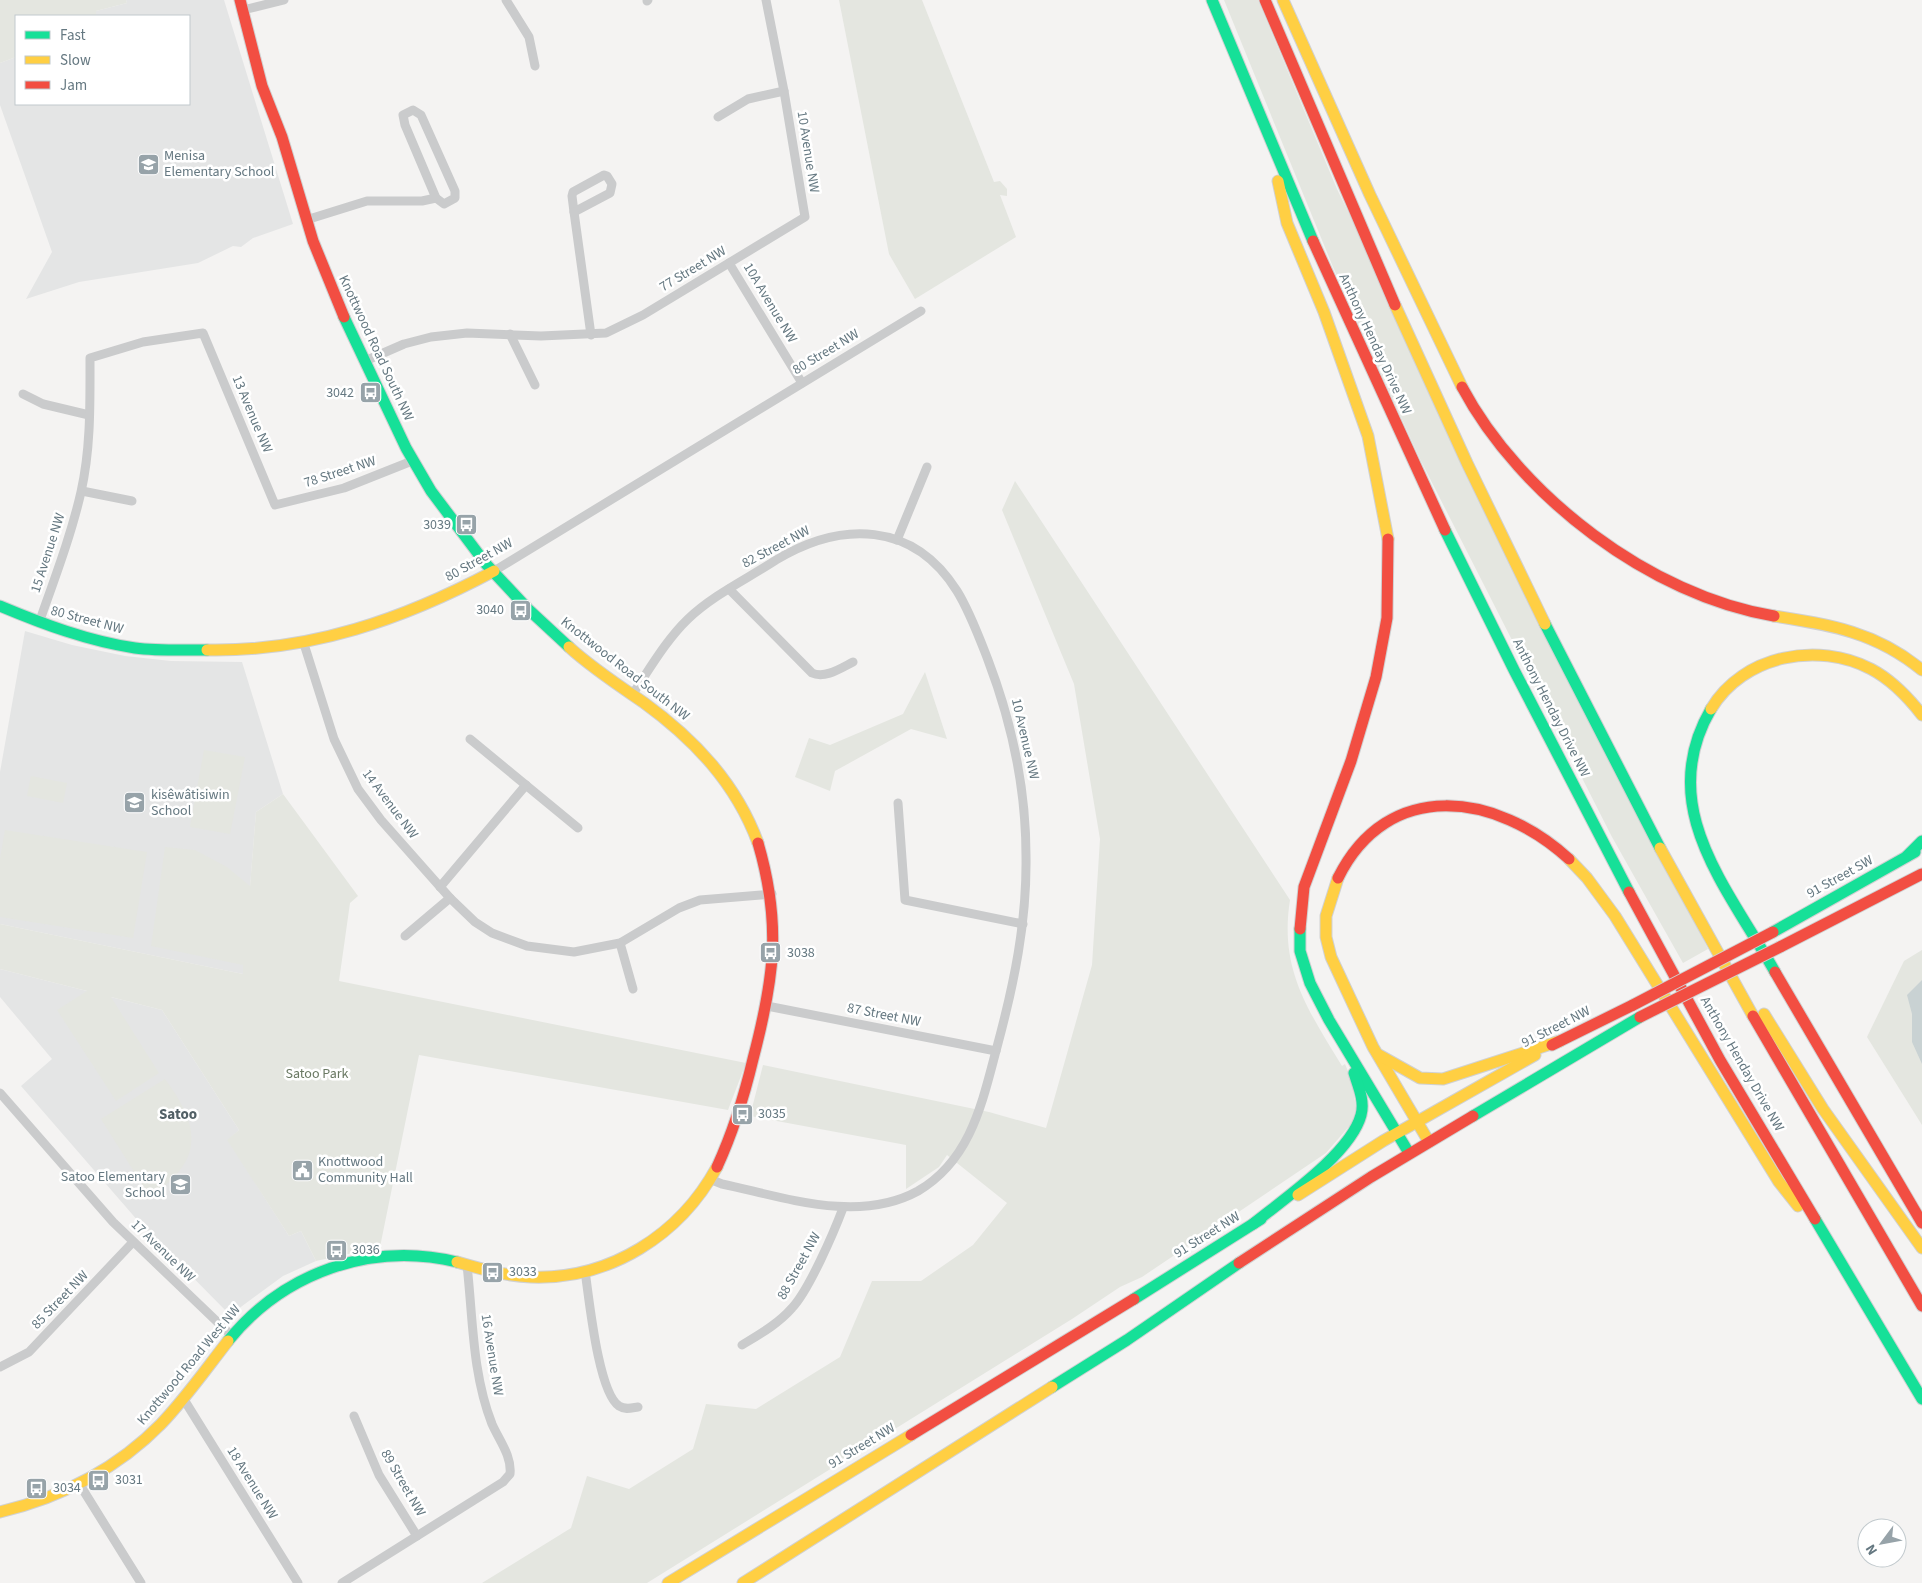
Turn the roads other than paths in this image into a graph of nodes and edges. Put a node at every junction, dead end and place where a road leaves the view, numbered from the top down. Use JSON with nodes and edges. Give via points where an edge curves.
{"nodes":[{"id":1,"x":284,"y":0,"type":"edge"},
{"id":2,"x":506,"y":0,"type":"edge"},
{"id":3,"x":766,"y":0,"type":"edge"},
{"id":4,"x":1212,"y":0,"type":"edge"},
{"id":5,"x":1265,"y":0,"type":"edge"},
{"id":6,"x":1283,"y":0,"type":"edge"},
{"id":7,"x":241,"y":5,"type":"edge"},
{"id":8,"x":535,"y":66,"type":"dead end"},
{"id":9,"x":784,"y":91,"type":"junction"},
{"id":10,"x":718,"y":117,"type":"dead end"},
{"id":11,"x":1270,"y":145,"type":"junction"},
{"id":12,"x":436,"y":198,"type":"junction"},
{"id":13,"x":574,"y":212,"type":"junction"},
{"id":14,"x":805,"y":217,"type":"joint"},
{"id":15,"x":306,"y":220,"type":"junction"},
{"id":16,"x":729,"y":264,"type":"junction"},
{"id":17,"x":922,"y":310,"type":"dead end"},
{"id":18,"x":203,"y":333,"type":"joint"},
{"id":19,"x":510,"y":334,"type":"junction"},
{"id":20,"x":592,"y":335,"type":"junction"},
{"id":21,"x":365,"y":361,"type":"junction"},
{"id":22,"x":802,"y":383,"type":"junction"},
{"id":23,"x":535,"y":386,"type":"dead end"},
{"id":24,"x":23,"y":394,"type":"dead end"},
{"id":25,"x":89,"y":415,"type":"junction"},
{"id":26,"x":412,"y":461,"type":"junction"},
{"id":27,"x":927,"y":467,"type":"dead end"},
{"id":28,"x":82,"y":491,"type":"junction"},
{"id":29,"x":132,"y":501,"type":"dead end"},
{"id":30,"x":276,"y":506,"type":"joint"},
{"id":31,"x":898,"y":540,"type":"junction"},
{"id":32,"x":494,"y":571,"type":"junction"},
{"id":33,"x":944,"y":573,"type":"joint"},
{"id":34,"x":729,"y":589,"type":"junction"},
{"id":35,"x":0,"y":606,"type":"edge"},
{"id":36,"x":39,"y":623,"type":"junction"},
{"id":37,"x":304,"y":644,"type":"junction"},
{"id":38,"x":853,"y":662,"type":"dead end"},
{"id":39,"x":1922,"y":670,"type":"edge"},
{"id":40,"x":632,"y":695,"type":"junction"},
{"id":41,"x":1922,"y":715,"type":"edge"},
{"id":42,"x":470,"y":739,"type":"dead end"},
{"id":43,"x":526,"y":785,"type":"junction"},
{"id":44,"x":898,"y":803,"type":"dead end"},
{"id":45,"x":578,"y":828,"type":"dead end"},
{"id":46,"x":1922,"y":841,"type":"edge"},
{"id":47,"x":1922,"y":848,"type":"edge"},
{"id":48,"x":1907,"y":856,"type":"junction"},
{"id":49,"x":1922,"y":874,"type":"edge"},
{"id":50,"x":440,"y":887,"type":"junction"},
{"id":51,"x":772,"y":894,"type":"junction"},
{"id":52,"x":450,"y":898,"type":"junction"},
{"id":53,"x":1023,"y":924,"type":"junction"},
{"id":54,"x":1705,"y":929,"type":"junction"},
{"id":55,"x":1773,"y":932,"type":"joint"},
{"id":56,"x":405,"y":936,"type":"dead end"},
{"id":57,"x":620,"y":943,"type":"junction"},
{"id":58,"x":633,"y":990,"type":"dead end"},
{"id":59,"x":767,"y":1006,"type":"junction"},
{"id":60,"x":1340,"y":1039,"type":"junction"},
{"id":61,"x":1560,"y":1041,"type":"junction"},
{"id":62,"x":996,"y":1051,"type":"junction"},
{"id":63,"x":1377,"y":1054,"type":"junction"},
{"id":64,"x":0,"y":1093,"type":"edge"},
{"id":65,"x":1416,"y":1122,"type":"junction"},
{"id":66,"x":1397,"y":1133,"type":"junction"},
{"id":67,"x":1429,"y":1142,"type":"junction"},
{"id":68,"x":1409,"y":1153,"type":"junction"},
{"id":69,"x":712,"y":1180,"type":"junction"},
{"id":70,"x":843,"y":1208,"type":"junction"},
{"id":71,"x":1922,"y":1223,"type":"edge"},
{"id":72,"x":1253,"y":1224,"type":"junction"},
{"id":73,"x":133,"y":1242,"type":"junction"},
{"id":74,"x":1922,"y":1248,"type":"edge"},
{"id":75,"x":1838,"y":1256,"type":"junction"},
{"id":76,"x":467,"y":1265,"type":"junction"},
{"id":77,"x":585,"y":1271,"type":"junction"},
{"id":78,"x":1922,"y":1306,"type":"edge"},
{"id":79,"x":231,"y":1335,"type":"junction"},
{"id":80,"x":742,"y":1345,"type":"dead end"},
{"id":81,"x":0,"y":1367,"type":"edge"},
{"id":82,"x":183,"y":1398,"type":"junction"},
{"id":83,"x":1922,"y":1399,"type":"edge"},
{"id":84,"x":638,"y":1406,"type":"dead end"},
{"id":85,"x":354,"y":1416,"type":"dead end"},
{"id":86,"x":510,"y":1474,"type":"joint"},
{"id":87,"x":80,"y":1486,"type":"junction"},
{"id":88,"x":0,"y":1512,"type":"edge"},
{"id":89,"x":417,"y":1536,"type":"junction"},
{"id":90,"x":141,"y":1583,"type":"edge"},
{"id":91,"x":298,"y":1583,"type":"edge"},
{"id":92,"x":342,"y":1583,"type":"edge"},
{"id":93,"x":668,"y":1583,"type":"edge"},
{"id":94,"x":743,"y":1583,"type":"edge"}],
"edges":[{"from":1,"to":7,"type":"street"},
{"from":2,"to":8,"type":"street","via":[[529,37]]},
{"from":3,"to":9,"type":"street","name":"10 Avenue NW"},
{"from":4,"to":11,"type":"main road","name":"Anthony Henday Drive NW"},
{"from":5,"to":54,"type":"main road","via":[[1353,212],[1432,389],[1549,631]]},
{"from":6,"to":39,"type":"main road","via":[[1370,198],[1469,398],[1490,432],[1535,484],[1593,534],[1647,570],[1675,584],[1740,610],[1840,626],[1892,648]]},
{"from":7,"to":15,"type":"main road","name":"Knottwood Road South NW","via":[[261,83],[281,133]]},
{"from":9,"to":10,"type":"street","via":[[748,99]]},
{"from":9,"to":14,"type":"street","name":"10 Avenue NW"},
{"from":11,"to":60,"type":"main road","via":[[1287,223],[1324,312],[1368,436],[1388,533],[1387,618],[1376,677],[1351,762],[1304,888],[1300,918],[1300,951],[1310,983]]},
{"from":11,"to":75,"type":"main road","name":"Anthony Henday Drive NW","via":[[1365,360],[1503,648],[1718,1057]]},
{"from":12,"to":12,"type":"street","via":[[405,126],[403,115],[407,112],[418,111],[421,115],[455,191],[451,202],[444,204]]},
{"from":12,"to":15,"type":"street","via":[[367,201]]},
{"from":13,"to":13,"type":"street","via":[[573,192],[600,176],[607,176],[612,184],[610,193]]},
{"from":13,"to":20,"type":"street"},
{"from":14,"to":16,"type":"street","name":"77 Street NW"},
{"from":15,"to":21,"type":"main road","name":"Knottwood Road South NW","via":[[337,302]]},
{"from":16,"to":20,"type":"street","name":"77 Street NW","via":[[619,328]]},
{"from":16,"to":22,"type":"street","name":"10A Avenue NW"},
{"from":17,"to":22,"type":"street","name":"80 Street NW"},
{"from":18,"to":25,"type":"street","name":"15 Avenue NW","via":[[143,342],[90,358]]},
{"from":18,"to":30,"type":"street","name":"13 Avenue NW"},
{"from":19,"to":20,"type":"street","name":"77 Street NW"},
{"from":19,"to":21,"type":"street","name":"77 Street NW","via":[[467,333],[431,337],[404,344]]},
{"from":19,"to":23,"type":"street"},
{"from":21,"to":26,"type":"main road","name":"Knottwood Road South NW"},
{"from":22,"to":32,"type":"street","name":"80 Street NW"},
{"from":24,"to":25,"type":"street","via":[[43,404]]},
{"from":25,"to":28,"type":"street","name":"15 Avenue NW"},
{"from":26,"to":30,"type":"street","name":"78 Street NW","via":[[344,488]]},
{"from":26,"to":32,"type":"main road","name":"Knottwood Road South NW","via":[[446,514]]},
{"from":27,"to":31,"type":"street"},
{"from":28,"to":29,"type":"street"},
{"from":28,"to":36,"type":"street","name":"15 Avenue NW"},
{"from":31,"to":33,"type":"street","name":"82 Street NW","via":[[928,558]]},
{"from":31,"to":34,"type":"street","name":"82 Street NW","via":[[858,533],[814,541]]},
{"from":32,"to":37,"type":"main road","name":"80 Street NW","via":[[408,613],[354,632]]},
{"from":32,"to":40,"type":"main road","name":"Knottwood Road South NW","via":[[545,626]]},
{"from":33,"to":53,"type":"street","name":"10 Avenue NW","via":[[961,598],[984,650],[1014,742],[1025,816]]},
{"from":34,"to":38,"type":"street","via":[[812,672],[819,676]]},
{"from":34,"to":40,"type":"street","name":"82 Street NW","via":[[684,623]]},
{"from":35,"to":36,"type":"main road","name":"80 Street NW"},
{"from":36,"to":37,"type":"main road","name":"80 Street NW","via":[[131,648],[221,651]]},
{"from":37,"to":50,"type":"street","name":"14 Avenue NW","via":[[334,739],[351,776],[381,820]]},
{"from":40,"to":51,"type":"main road","name":"Knottwood Road South NW","via":[[691,740],[722,775],[753,831]]},
{"from":41,"to":71,"type":"main road","via":[[1911,699],[1886,678],[1861,664],[1837,656],[1808,654],[1785,658],[1756,667],[1718,699],[1693,747],[1689,772],[1695,820],[1716,875]]},
{"from":42,"to":43,"type":"street"},
{"from":43,"to":45,"type":"street"},
{"from":43,"to":50,"type":"street"},
{"from":44,"to":53,"type":"street","via":[[905,900]]},
{"from":46,"to":48,"type":"main road"},
{"from":47,"to":48,"type":"main road","name":"91 Street SW"},
{"from":48,"to":55,"type":"main road","name":"91 Street SW"},
{"from":49,"to":67,"type":"main road","bridge":true,"via":[[1640,1017]]},
{"from":50,"to":52,"type":"street","name":"14 Avenue NW"},
{"from":51,"to":57,"type":"street","via":[[700,900],[679,908]]},
{"from":51,"to":59,"type":"main road","name":"Knottwood Road South NW","via":[[775,936]]},
{"from":52,"to":56,"type":"street"},
{"from":52,"to":57,"type":"street","name":"14 Avenue NW","via":[[492,933],[528,946],[574,952]]},
{"from":53,"to":62,"type":"street","name":"10 Avenue NW"},
{"from":54,"to":74,"type":"main road","via":[[1756,998],[1823,1109]]},
{"from":54,"to":78,"type":"main road","via":[[1792,1086]]},
{"from":55,"to":61,"type":"main road","name":"91 Street NW","bridge":true},
{"from":57,"to":58,"type":"street"},
{"from":59,"to":62,"type":"street","name":"87 Street NW"},
{"from":59,"to":69,"type":"main road","name":"Knottwood Road West NW","via":[[731,1139]]},
{"from":60,"to":66,"type":"main road"},
{"from":60,"to":72,"type":"main road","via":[[1360,1091],[1362,1112],[1357,1129],[1340,1149]]},
{"from":61,"to":63,"type":"main road","via":[[1443,1079],[1420,1078]]},
{"from":61,"to":65,"type":"main road","name":"91 Street NW"},
{"from":62,"to":70,"type":"street","name":"10 Avenue NW","via":[[972,1131],[962,1151],[945,1170],[902,1198],[873,1206]]},
{"from":63,"to":65,"type":"main road"},
{"from":63,"to":75,"type":"main road","via":[[1360,1026],[1325,936],[1335,885],[1343,868],[1380,827],[1419,810],[1445,804],[1470,805],[1521,822],[1554,846],[1605,903],[1779,1182]]},
{"from":64,"to":73,"type":"street","name":"17 Avenue NW"},
{"from":65,"to":66,"type":"main road","name":"91 Street NW"},
{"from":65,"to":67,"type":"main road"},
{"from":66,"to":68,"type":"main road"},
{"from":66,"to":72,"type":"main road","name":"91 Street NW"},
{"from":67,"to":68,"type":"main road"},
{"from":68,"to":94,"type":"main road","via":[[1294,1226],[1127,1340]]},
{"from":69,"to":70,"type":"street"},
{"from":69,"to":77,"type":"main road","name":"Knottwood Road West NW","via":[[690,1209],[662,1234],[628,1256]]},
{"from":70,"to":80,"type":"street","name":"88 Street NW","via":[[793,1308],[779,1322]]},
{"from":72,"to":93,"type":"main road","name":"91 Street NW"},
{"from":73,"to":79,"type":"street","name":"17 Avenue NW"},
{"from":73,"to":81,"type":"street","name":"85 Street NW","via":[[34,1347]]},
{"from":75,"to":83,"type":"main road","name":"Anthony Henday Drive NW"},
{"from":76,"to":77,"type":"main road","name":"Knottwood Road West NW","via":[[524,1277]]},
{"from":76,"to":79,"type":"main road","name":"Knottwood Road West NW","via":[[416,1255],[347,1262],[286,1288],[258,1308]]},
{"from":76,"to":86,"type":"street","name":"16 Avenue NW","via":[[480,1384],[509,1460]]},
{"from":77,"to":84,"type":"street","via":[[595,1344],[610,1393],[620,1407]]},
{"from":79,"to":82,"type":"main road","name":"Knottwood Road West NW"},
{"from":82,"to":87,"type":"main road","name":"Knottwood Road West NW","via":[[144,1440]]},
{"from":82,"to":91,"type":"street","name":"18 Avenue NW"},
{"from":85,"to":89,"type":"street","name":"89 Street NW","via":[[379,1475]]},
{"from":86,"to":89,"type":"street","name":"89 Street NW","via":[[503,1482]]},
{"from":87,"to":88,"type":"main road","name":"Knottwood Road West NW","via":[[38,1503]]},
{"from":87,"to":90,"type":"street"},
{"from":89,"to":92,"type":"street","name":"89 Street NW"}]}
